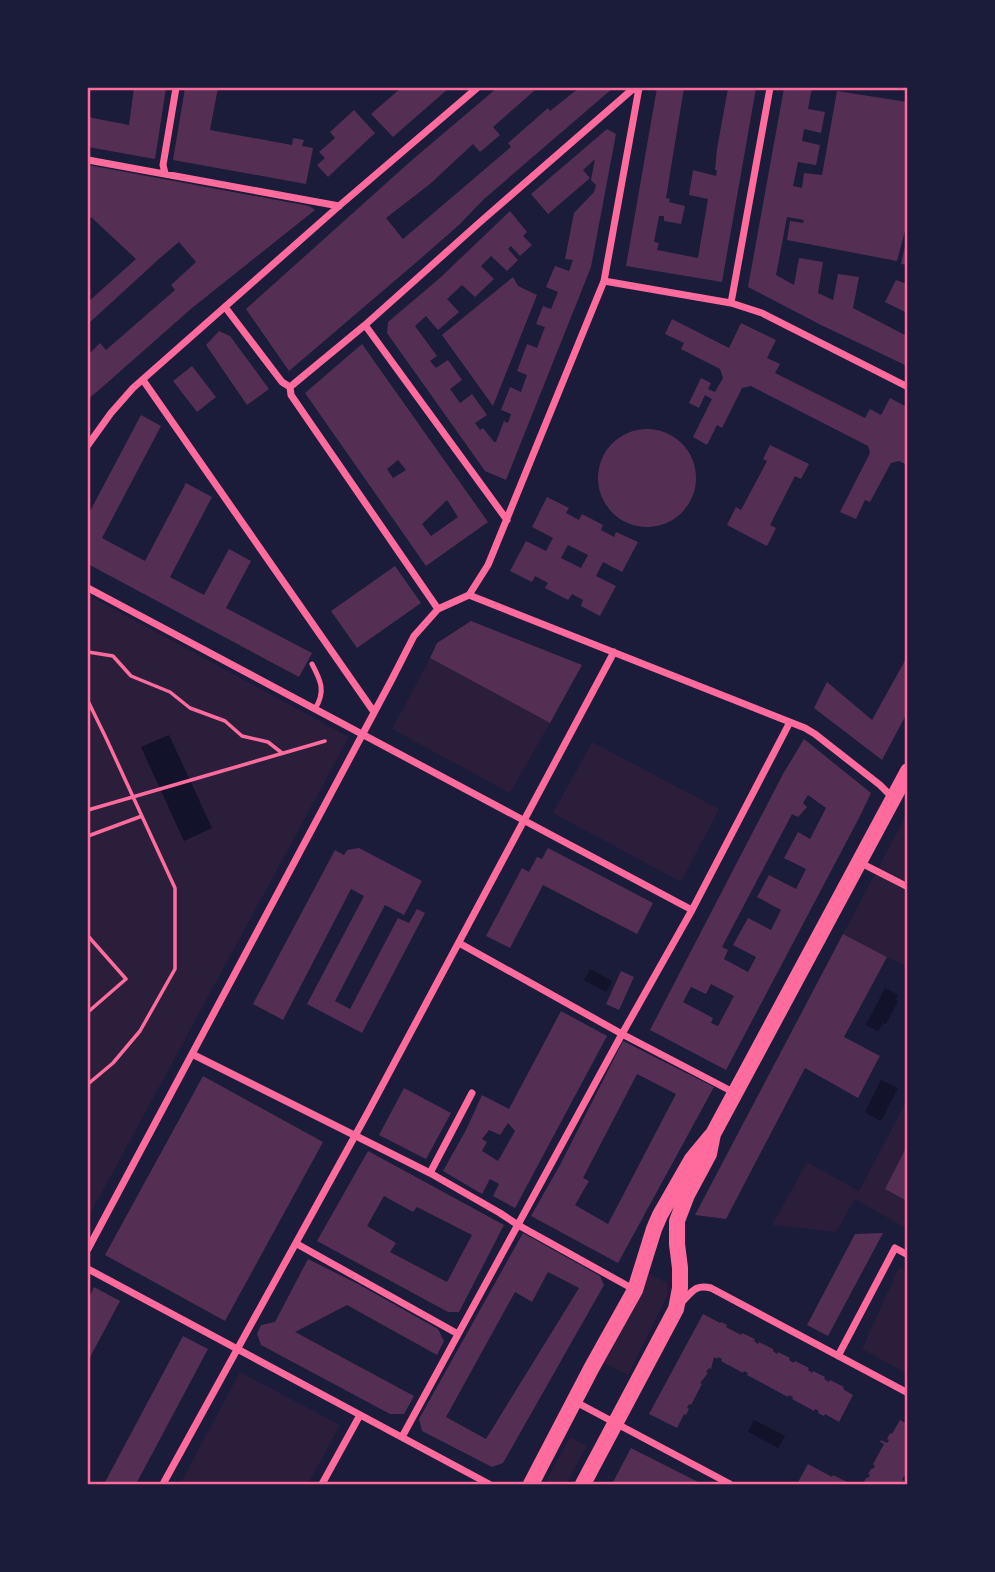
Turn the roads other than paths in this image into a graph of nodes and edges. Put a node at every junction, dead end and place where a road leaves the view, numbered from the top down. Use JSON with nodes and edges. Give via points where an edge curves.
{"nodes":[{"id":1,"x":176,"y":88,"type":"edge"},
{"id":2,"x":477,"y":88,"type":"edge"},
{"id":3,"x":636,"y":88,"type":"edge"},
{"id":4,"x":770,"y":88,"type":"edge"},
{"id":5,"x":88,"y":160,"type":"edge"},
{"id":6,"x":164,"y":173,"type":"junction"},
{"id":7,"x":339,"y":206,"type":"junction"},
{"id":8,"x":604,"y":281,"type":"junction"},
{"id":9,"x":731,"y":303,"type":"junction"},
{"id":10,"x":225,"y":307,"type":"junction"},
{"id":11,"x":365,"y":326,"type":"junction"},
{"id":12,"x":143,"y":380,"type":"junction"},
{"id":13,"x":290,"y":387,"type":"junction"},
{"id":14,"x":908,"y":387,"type":"edge"},
{"id":15,"x":88,"y":445,"type":"edge"},
{"id":16,"x":507,"y":520,"type":"junction"},
{"id":17,"x":88,"y":588,"type":"edge"},
{"id":18,"x":469,"y":595,"type":"junction"},
{"id":19,"x":438,"y":610,"type":"junction"},
{"id":20,"x":614,"y":652,"type":"junction"},
{"id":21,"x":312,"y":664,"type":"dead end"},
{"id":22,"x":315,"y":709,"type":"junction"},
{"id":23,"x":374,"y":712,"type":"junction"},
{"id":24,"x":790,"y":722,"type":"junction"},
{"id":25,"x":363,"y":734,"type":"junction"},
{"id":26,"x":908,"y":771,"type":"edge"},
{"id":27,"x":893,"y":798,"type":"junction"},
{"id":28,"x":523,"y":821,"type":"junction"},
{"id":29,"x":858,"y":862,"type":"junction"},
{"id":30,"x":907,"y":886,"type":"edge"},
{"id":31,"x":692,"y":910,"type":"junction"},
{"id":32,"x":459,"y":943,"type":"junction"},
{"id":33,"x":622,"y":1034,"type":"junction"},
{"id":34,"x":192,"y":1054,"type":"junction"},
{"id":35,"x":472,"y":1093,"type":"dead end"},
{"id":36,"x":735,"y":1093,"type":"junction"},
{"id":37,"x":713,"y":1134,"type":"junction"},
{"id":38,"x":355,"y":1136,"type":"junction"},
{"id":39,"x":430,"y":1173,"type":"junction"},
{"id":40,"x":518,"y":1225,"type":"junction"},
{"id":41,"x":297,"y":1244,"type":"junction"},
{"id":42,"x":88,"y":1249,"type":"edge"},
{"id":43,"x":908,"y":1255,"type":"edge"},
{"id":44,"x":88,"y":1269,"type":"edge"},
{"id":45,"x":635,"y":1290,"type":"junction"},
{"id":46,"x":676,"y":1309,"type":"junction"},
{"id":47,"x":458,"y":1334,"type":"junction"},
{"id":48,"x":237,"y":1349,"type":"junction"},
{"id":49,"x":838,"y":1356,"type":"junction"},
{"id":50,"x":908,"y":1393,"type":"edge"},
{"id":51,"x":574,"y":1401,"type":"junction"},
{"id":52,"x":360,"y":1415,"type":"junction"},
{"id":53,"x":616,"y":1423,"type":"junction"},
{"id":54,"x":402,"y":1437,"type":"junction"},
{"id":55,"x":163,"y":1485,"type":"edge"},
{"id":56,"x":322,"y":1485,"type":"edge"},
{"id":57,"x":489,"y":1485,"type":"edge"},
{"id":58,"x":531,"y":1485,"type":"edge"},
{"id":59,"x":583,"y":1485,"type":"edge"},
{"id":60,"x":730,"y":1485,"type":"edge"}],
"edges":[{"from":1,"to":6,"type":"street"},
{"from":2,"to":7,"type":"street"},
{"from":3,"to":8,"type":"street"},
{"from":3,"to":11,"type":"street"},
{"from":4,"to":9,"type":"street"},
{"from":5,"to":6,"type":"street"},
{"from":6,"to":7,"type":"street"},
{"from":7,"to":10,"type":"street"},
{"from":8,"to":9,"type":"street"},
{"from":8,"to":16,"type":"street"},
{"from":9,"to":14,"type":"street","via":[[762,313]]},
{"from":10,"to":12,"type":"street"},
{"from":10,"to":13,"type":"street"},
{"from":11,"to":13,"type":"street"},
{"from":11,"to":16,"type":"street"},
{"from":12,"to":15,"type":"street","via":[[116,406]]},
{"from":12,"to":23,"type":"street"},
{"from":13,"to":19,"type":"street","via":[[291,395]]},
{"from":16,"to":18,"type":"street"},
{"from":17,"to":22,"type":"street"},
{"from":18,"to":19,"type":"street"},
{"from":18,"to":20,"type":"street"},
{"from":19,"to":23,"type":"street","via":[[414,636]]},
{"from":20,"to":24,"type":"street"},
{"from":20,"to":28,"type":"street"},
{"from":21,"to":22,"type":"lane","via":[[322,690]]},
{"from":22,"to":25,"type":"street"},
{"from":23,"to":25,"type":"street"},
{"from":24,"to":27,"type":"street","via":[[814,734]]},
{"from":24,"to":31,"type":"street"},
{"from":25,"to":28,"type":"street"},
{"from":25,"to":34,"type":"street"},
{"from":26,"to":27,"type":"main road"},
{"from":27,"to":29,"type":"main road"},
{"from":28,"to":31,"type":"street"},
{"from":28,"to":32,"type":"street"},
{"from":29,"to":30,"type":"street"},
{"from":29,"to":36,"type":"main road"},
{"from":31,"to":33,"type":"street"},
{"from":32,"to":33,"type":"street"},
{"from":32,"to":38,"type":"street"},
{"from":33,"to":36,"type":"street"},
{"from":33,"to":40,"type":"street"},
{"from":34,"to":38,"type":"street"},
{"from":34,"to":42,"type":"street"},
{"from":35,"to":39,"type":"street"},
{"from":36,"to":37,"type":"main road"},
{"from":37,"to":45,"type":"main road","via":[[692,1159],[660,1215]]},
{"from":37,"to":46,"type":"main road","via":[[709,1154],[677,1221],[680,1288]]},
{"from":38,"to":39,"type":"street"},
{"from":38,"to":41,"type":"street"},
{"from":39,"to":40,"type":"street"},
{"from":40,"to":45,"type":"street"},
{"from":40,"to":47,"type":"street"},
{"from":41,"to":47,"type":"street"},
{"from":41,"to":48,"type":"street"},
{"from":43,"to":49,"type":"street","via":[[895,1248]]},
{"from":44,"to":48,"type":"street"},
{"from":45,"to":51,"type":"main road"},
{"from":46,"to":49,"type":"street","via":[[702,1286]]},
{"from":46,"to":53,"type":"main road"},
{"from":47,"to":54,"type":"street"},
{"from":48,"to":52,"type":"street"},
{"from":48,"to":55,"type":"street"},
{"from":49,"to":50,"type":"street"},
{"from":51,"to":53,"type":"street"},
{"from":51,"to":58,"type":"main road"},
{"from":52,"to":54,"type":"street"},
{"from":52,"to":56,"type":"street"},
{"from":53,"to":59,"type":"main road"},
{"from":53,"to":60,"type":"street"},
{"from":54,"to":57,"type":"street"}]}
